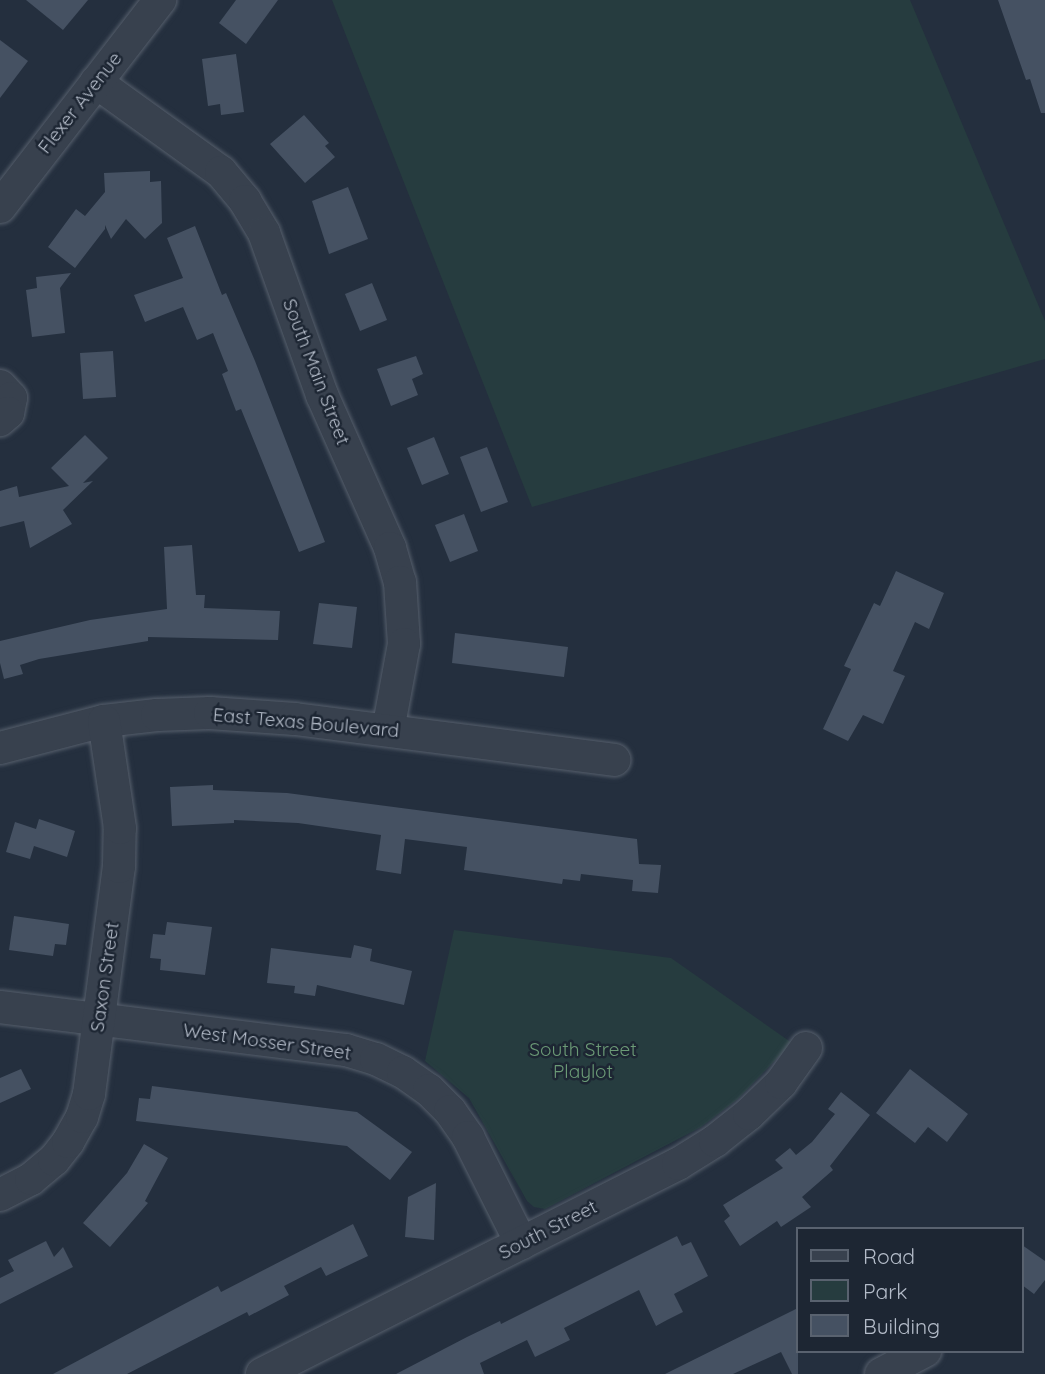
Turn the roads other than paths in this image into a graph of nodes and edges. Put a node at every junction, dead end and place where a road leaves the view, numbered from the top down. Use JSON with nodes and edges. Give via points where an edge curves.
{"nodes":[{"id":1,"x":160,"y":0,"type":"edge"},
{"id":2,"x":96,"y":82,"type":"junction"},
{"id":3,"x":0,"y":207,"type":"edge"},
{"id":4,"x":0,"y":386,"type":"edge"},
{"id":5,"x":0,"y":420,"type":"edge"},
{"id":6,"x":104,"y":722,"type":"junction"},
{"id":7,"x":388,"y":730,"type":"junction"},
{"id":8,"x":0,"y":748,"type":"edge"},
{"id":9,"x":614,"y":760,"type":"dead end"},
{"id":10,"x":0,"y":1007,"type":"edge"},
{"id":11,"x":99,"y":1019,"type":"junction"},
{"id":12,"x":806,"y":1048,"type":"dead end"},
{"id":13,"x":0,"y":1195,"type":"edge"},
{"id":14,"x":522,"y":1243,"type":"junction"},
{"id":15,"x":921,"y":1353,"type":"edge"},
{"id":16,"x":262,"y":1374,"type":"edge"},
{"id":17,"x":881,"y":1374,"type":"edge"}],
"edges":[{"from":1,"to":2,"type":"street","name":"Flexer Avenue"},
{"from":2,"to":3,"type":"street","name":"Flexer Avenue"},
{"from":2,"to":7,"type":"street","name":"South Main Street","via":[[220,172],[264,233],[322,395],[390,548],[400,582],[404,644]]},
{"from":4,"to":5,"type":"street","via":[[10,398],[8,413]]},
{"from":6,"to":7,"type":"street","name":"East Texas Boulevard","via":[[210,713]]},
{"from":6,"to":8,"type":"street","name":"East Texas Boulevard"},
{"from":6,"to":11,"type":"street","name":"Saxon Street","via":[[120,840]]},
{"from":7,"to":9,"type":"street","name":"East Texas Boulevard"},
{"from":10,"to":11,"type":"street","name":"West Mosser Street"},
{"from":11,"to":13,"type":"street","name":"Saxon Street","via":[[89,1094],[68,1142],[32,1179]]},
{"from":11,"to":14,"type":"street","name":"West Mosser Street","via":[[346,1051],[403,1072],[429,1090],[468,1137]]},
{"from":12,"to":14,"type":"street","name":"South Street","via":[[781,1083],[715,1141]]},
{"from":14,"to":16,"type":"street","name":"South Street"},
{"from":15,"to":17,"type":"street"}]}
